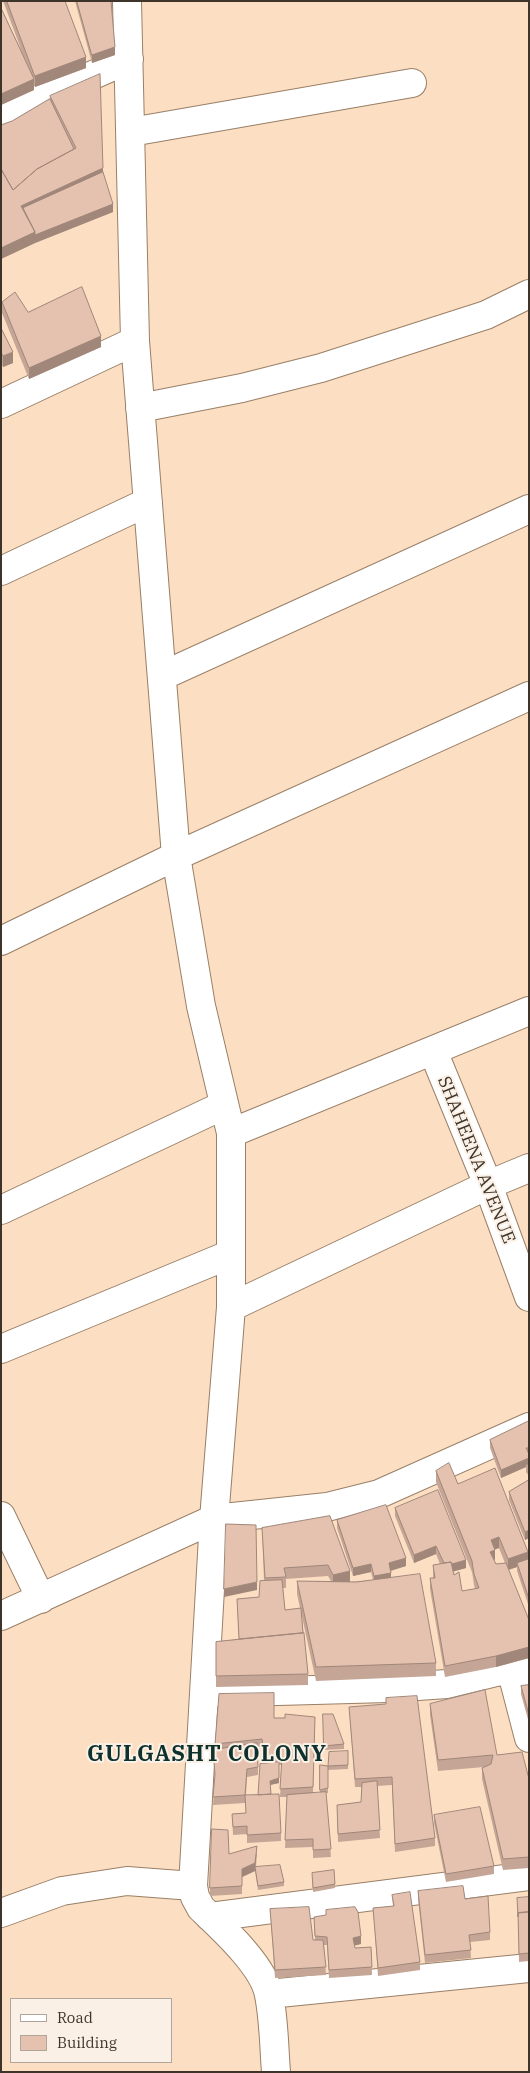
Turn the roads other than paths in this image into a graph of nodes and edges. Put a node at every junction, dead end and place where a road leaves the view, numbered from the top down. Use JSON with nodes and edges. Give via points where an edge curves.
{"nodes":[{"id":1,"x":127,"y":1,"type":"edge"},
{"id":2,"x":129,"y":59,"type":"junction"},
{"id":3,"x":412,"y":83,"type":"dead end"},
{"id":4,"x":1,"y":116,"type":"edge"},
{"id":5,"x":131,"y":132,"type":"junction"},
{"id":6,"x":529,"y":294,"type":"edge"},
{"id":7,"x":136,"y":341,"type":"junction"},
{"id":8,"x":1,"y":404,"type":"edge"},
{"id":9,"x":140,"y":408,"type":"junction"},
{"id":10,"x":148,"y":502,"type":"junction"},
{"id":11,"x":529,"y":509,"type":"edge"},
{"id":12,"x":1,"y":571,"type":"edge"},
{"id":13,"x":162,"y":676,"type":"junction"},
{"id":14,"x":529,"y":696,"type":"edge"},
{"id":15,"x":176,"y":856,"type":"junction"},
{"id":16,"x":1,"y":941,"type":"edge"},
{"id":17,"x":529,"y":1011,"type":"edge"},
{"id":18,"x":433,"y":1052,"type":"junction"},
{"id":19,"x":224,"y":1105,"type":"junction"},
{"id":20,"x":231,"y":1133,"type":"junction"},
{"id":21,"x":529,"y":1168,"type":"edge"},
{"id":22,"x":488,"y":1186,"type":"junction"},
{"id":23,"x":1,"y":1210,"type":"edge"},
{"id":24,"x":231,"y":1254,"type":"junction"},
{"id":25,"x":529,"y":1297,"type":"edge"},
{"id":26,"x":231,"y":1307,"type":"junction"},
{"id":27,"x":1,"y":1350,"type":"edge"},
{"id":28,"x":529,"y":1427,"type":"edge"},
{"id":29,"x":1,"y":1516,"type":"edge"},
{"id":30,"x":214,"y":1519,"type":"junction"},
{"id":31,"x":41,"y":1599,"type":"junction"},
{"id":32,"x":1,"y":1616,"type":"edge"},
{"id":33,"x":520,"y":1666,"type":"edge"},
{"id":34,"x":204,"y":1693,"type":"junction"},
{"id":35,"x":529,"y":1738,"type":"edge"},
{"id":36,"x":529,"y":1876,"type":"edge"},
{"id":37,"x":193,"y":1886,"type":"junction"},
{"id":38,"x":1,"y":1913,"type":"edge"},
{"id":39,"x":210,"y":1917,"type":"junction"},
{"id":40,"x":529,"y":1968,"type":"edge"},
{"id":41,"x":269,"y":1994,"type":"junction"},
{"id":42,"x":276,"y":2072,"type":"edge"}],
"edges":[{"from":1,"to":2,"type":"street"},
{"from":2,"to":4,"type":"street"},
{"from":2,"to":5,"type":"street"},
{"from":3,"to":5,"type":"street"},
{"from":5,"to":7,"type":"street"},
{"from":6,"to":9,"type":"street","via":[[486,315],[321,368]]},
{"from":7,"to":8,"type":"street"},
{"from":7,"to":9,"type":"street"},
{"from":9,"to":10,"type":"street"},
{"from":10,"to":12,"type":"street"},
{"from":10,"to":13,"type":"street"},
{"from":11,"to":13,"type":"street"},
{"from":13,"to":15,"type":"street"},
{"from":14,"to":15,"type":"street"},
{"from":15,"to":16,"type":"street"},
{"from":15,"to":19,"type":"street","via":[[201,1006]]},
{"from":17,"to":18,"type":"street"},
{"from":18,"to":20,"type":"street"},
{"from":18,"to":22,"type":"street","name":"SHAHEENA AVENUE"},
{"from":19,"to":20,"type":"street"},
{"from":19,"to":23,"type":"street"},
{"from":20,"to":24,"type":"street"},
{"from":21,"to":22,"type":"street"},
{"from":22,"to":25,"type":"street","name":"SHAHEENA AVENUE"},
{"from":22,"to":26,"type":"street"},
{"from":24,"to":26,"type":"street"},
{"from":24,"to":27,"type":"street"},
{"from":26,"to":30,"type":"street"},
{"from":28,"to":30,"type":"street","via":[[378,1494],[327,1507]]},
{"from":29,"to":31,"type":"street"},
{"from":30,"to":31,"type":"street"},
{"from":30,"to":34,"type":"street"},
{"from":31,"to":32,"type":"street"},
{"from":33,"to":34,"type":"street","via":[[446,1684]]},
{"from":33,"to":35,"type":"street"},
{"from":34,"to":37,"type":"street"},
{"from":36,"to":39,"type":"street"},
{"from":37,"to":38,"type":"street","via":[[127,1881],[62,1891]]},
{"from":37,"to":39,"type":"street","via":[[201,1908]]},
{"from":39,"to":41,"type":"street","via":[[256,1966]]},
{"from":40,"to":41,"type":"street"},
{"from":41,"to":42,"type":"street"}]}
